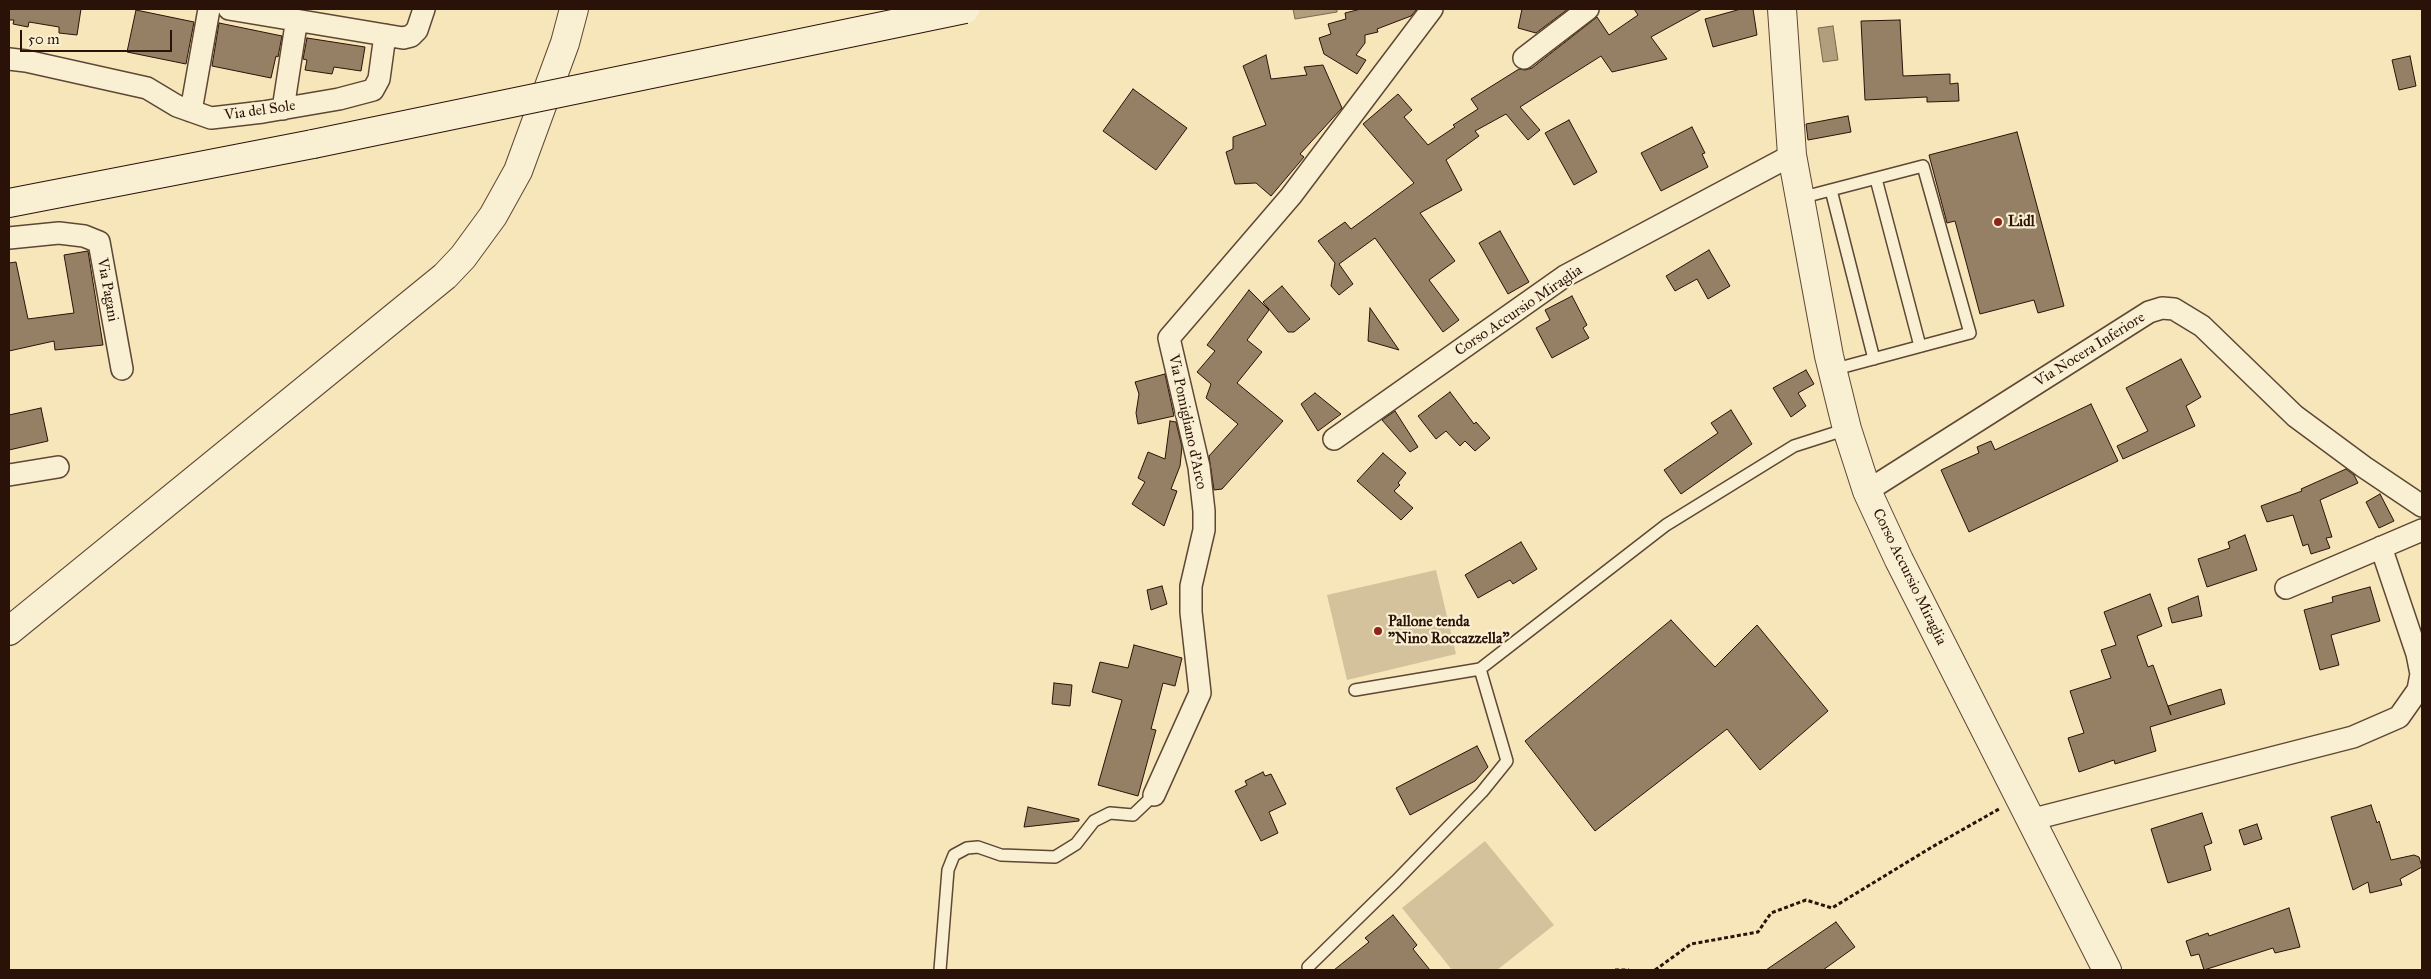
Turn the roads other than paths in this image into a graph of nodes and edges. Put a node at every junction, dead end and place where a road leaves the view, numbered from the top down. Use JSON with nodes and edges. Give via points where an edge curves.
{"nodes":[{"id":1,"x":210,"y":9,"type":"edge"},
{"id":2,"x":229,"y":9,"type":"edge"},
{"id":3,"x":424,"y":9,"type":"edge"},
{"id":4,"x":574,"y":9,"type":"edge"},
{"id":5,"x":965,"y":9,"type":"edge"},
{"id":6,"x":1432,"y":9,"type":"edge"},
{"id":7,"x":1588,"y":9,"type":"edge"},
{"id":8,"x":1782,"y":9,"type":"edge"},
{"id":9,"x":290,"y":19,"type":"edge"},
{"id":10,"x":392,"y":37,"type":"junction"},
{"id":11,"x":1524,"y":58,"type":"dead end"},
{"id":12,"x":9,"y":59,"type":"edge"},
{"id":13,"x":283,"y":108,"type":"junction"},
{"id":14,"x":191,"y":111,"type":"junction"},
{"id":15,"x":1792,"y":155,"type":"junction"},
{"id":16,"x":1876,"y":179,"type":"junction"},
{"id":17,"x":1831,"y":190,"type":"junction"},
{"id":18,"x":1800,"y":198,"type":"junction"},
{"id":19,"x":9,"y":203,"type":"edge"},
{"id":20,"x":9,"y":238,"type":"edge"},
{"id":21,"x":1920,"y":346,"type":"junction"},
{"id":22,"x":1874,"y":358,"type":"junction"},
{"id":23,"x":122,"y":369,"type":"dead end"},
{"id":24,"x":1832,"y":370,"type":"junction"},
{"id":25,"x":1847,"y":429,"type":"junction"},
{"id":26,"x":1334,"y":439,"type":"dead end"},
{"id":27,"x":58,"y":467,"type":"dead end"},
{"id":28,"x":9,"y":475,"type":"edge"},
{"id":29,"x":1867,"y":491,"type":"junction"},
{"id":30,"x":2422,"y":506,"type":"edge"},
{"id":31,"x":2422,"y":530,"type":"edge"},
{"id":32,"x":2381,"y":547,"type":"junction"},
{"id":33,"x":2286,"y":588,"type":"dead end"},
{"id":34,"x":9,"y":631,"type":"edge"},
{"id":35,"x":1480,"y":669,"type":"junction"},
{"id":36,"x":1355,"y":690,"type":"dead end"},
{"id":37,"x":1154,"y":795,"type":"joint"},
{"id":38,"x":2025,"y":809,"type":"junction"},
{"id":39,"x":1308,"y":967,"type":"dead end"},
{"id":40,"x":940,"y":970,"type":"edge"},
{"id":41,"x":2107,"y":970,"type":"edge"}],
"edges":[{"from":1,"to":14,"type":"street"},
{"from":2,"to":9,"type":"street"},
{"from":3,"to":10,"type":"street","via":[[417,30],[411,36]]},
{"from":4,"to":34,"type":"street","via":[[565,44],[518,171],[493,216],[463,257],[445,276]]},
{"from":5,"to":19,"type":"street","bridge":true,"via":[[313,144]]},
{"from":6,"to":37,"type":"street","name":"Via Pomigliano d'Arco","via":[[1291,196],[1169,338],[1199,467],[1204,510],[1204,530],[1190,612],[1200,693]]},
{"from":7,"to":11,"type":"street"},
{"from":8,"to":15,"type":"street","name":"Corso Accursio Miraglia"},
{"from":9,"to":10,"type":"street"},
{"from":9,"to":13,"type":"street"},
{"from":10,"to":13,"type":"street","name":"Via del Sole","via":[[373,90]]},
{"from":12,"to":14,"type":"street","name":"Via del Sole","via":[[146,88]]},
{"from":13,"to":14,"type":"street","name":"Via del Sole","via":[[211,118]]},
{"from":15,"to":18,"type":"street","name":"Corso Accursio Miraglia"},
{"from":15,"to":26,"type":"street","name":"Corso Accursio Miraglia","via":[[1565,276]]},
{"from":16,"to":17,"type":"lane"},
{"from":16,"to":21,"type":"lane"},
{"from":16,"to":21,"type":"lane","via":[[1923,166],[1970,333]]},
{"from":17,"to":18,"type":"lane"},
{"from":17,"to":22,"type":"lane"},
{"from":18,"to":24,"type":"street","name":"Corso Accursio Miraglia"},
{"from":20,"to":23,"type":"street","name":"Via Pagani","via":[[59,233],[84,236],[98,242]]},
{"from":21,"to":22,"type":"lane"},
{"from":22,"to":24,"type":"lane"},
{"from":24,"to":25,"type":"street","name":"Corso Accursio Miraglia"},
{"from":25,"to":29,"type":"street","name":"Corso Accursio Miraglia"},
{"from":25,"to":35,"type":"lane","via":[[1794,446],[1666,525]]},
{"from":27,"to":28,"type":"street"},
{"from":29,"to":30,"type":"street","name":"Via Nocera Inferiore","via":[[2149,312],[2162,308],[2174,309],[2202,326],[2295,416]]},
{"from":29,"to":38,"type":"street","name":"Corso Accursio Miraglia"},
{"from":31,"to":32,"type":"street"},
{"from":32,"to":33,"type":"street"},
{"from":32,"to":38,"type":"street","via":[[2421,674],[2418,690],[2399,717],[2353,737]]},
{"from":35,"to":36,"type":"lane"},
{"from":35,"to":39,"type":"lane","via":[[1508,761],[1396,881]]},
{"from":37,"to":40,"type":"lane","via":[[1133,815],[1110,813],[1094,821],[1076,844],[1055,857],[1001,855],[978,847],[954,855],[948,870]]},
{"from":38,"to":41,"type":"street","name":"Corso Accursio Miraglia"}]}
